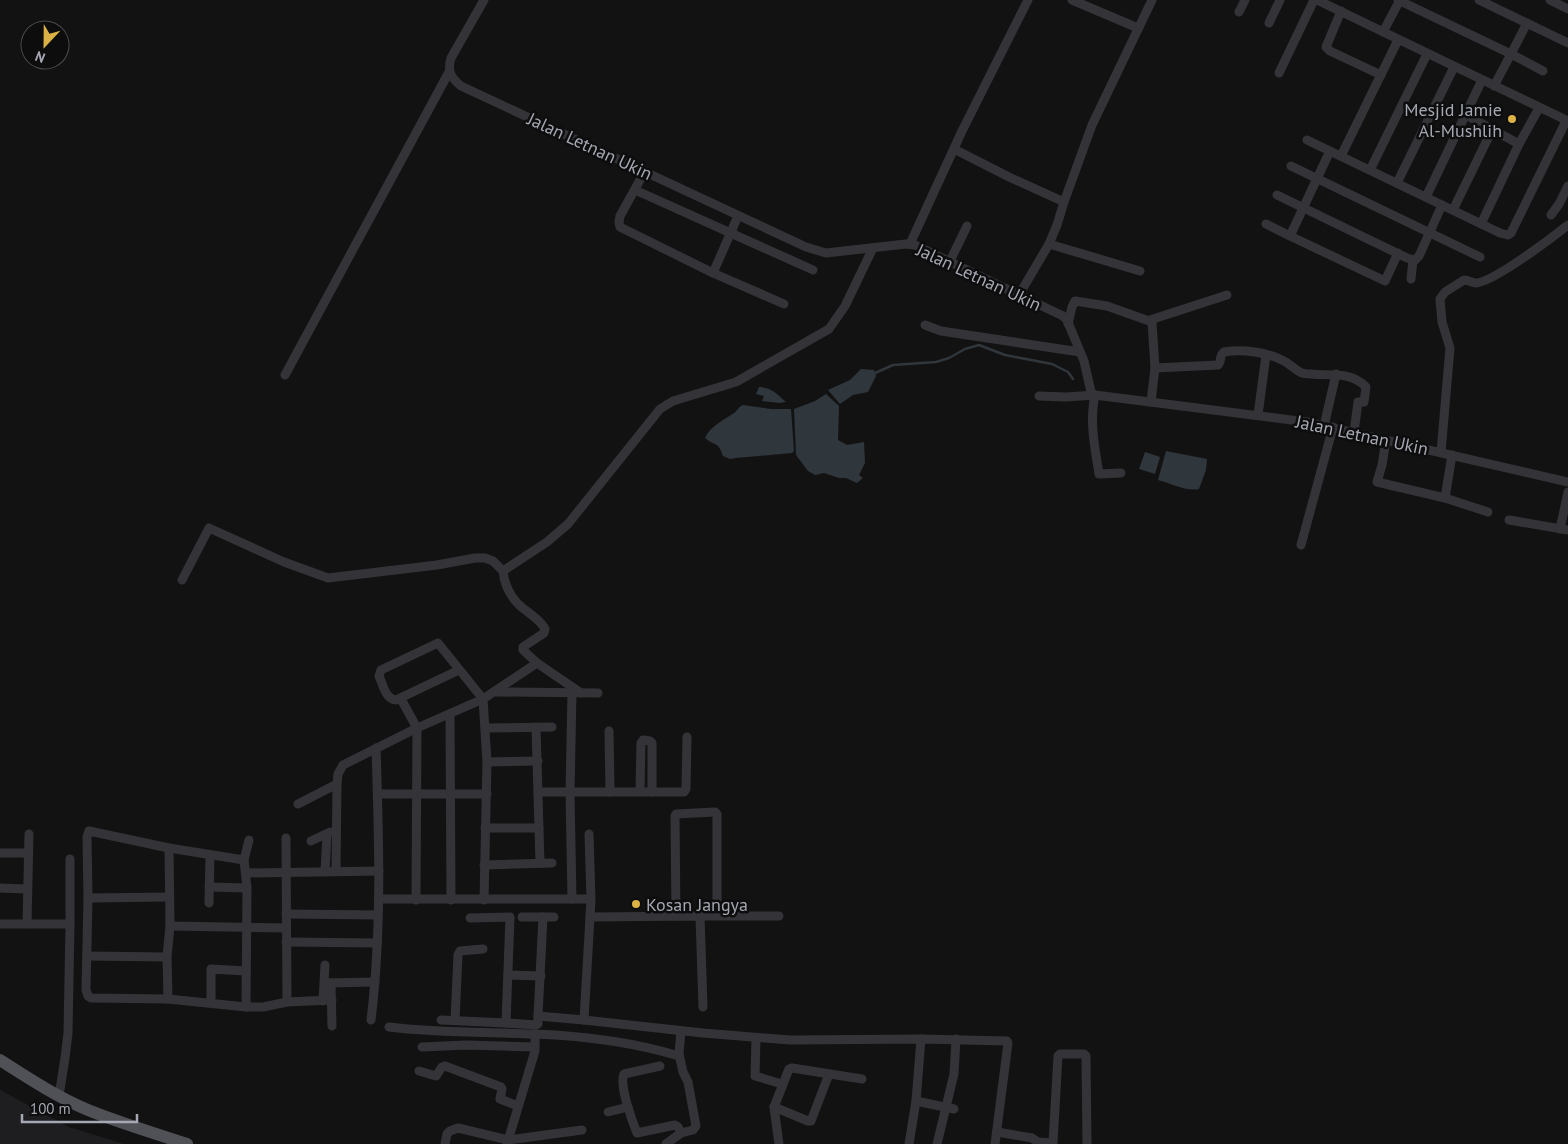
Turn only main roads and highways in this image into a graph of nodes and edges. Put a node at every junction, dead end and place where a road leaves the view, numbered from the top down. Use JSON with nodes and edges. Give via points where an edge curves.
{"nodes":[{"id":1,"x":0,"y":1060,"type":"edge"},
{"id":2,"x":187,"y":1144,"type":"edge"}],
"edges":[{"from":1,"to":2,"type":"main road","via":[[59,1096],[109,1118]]}]}
